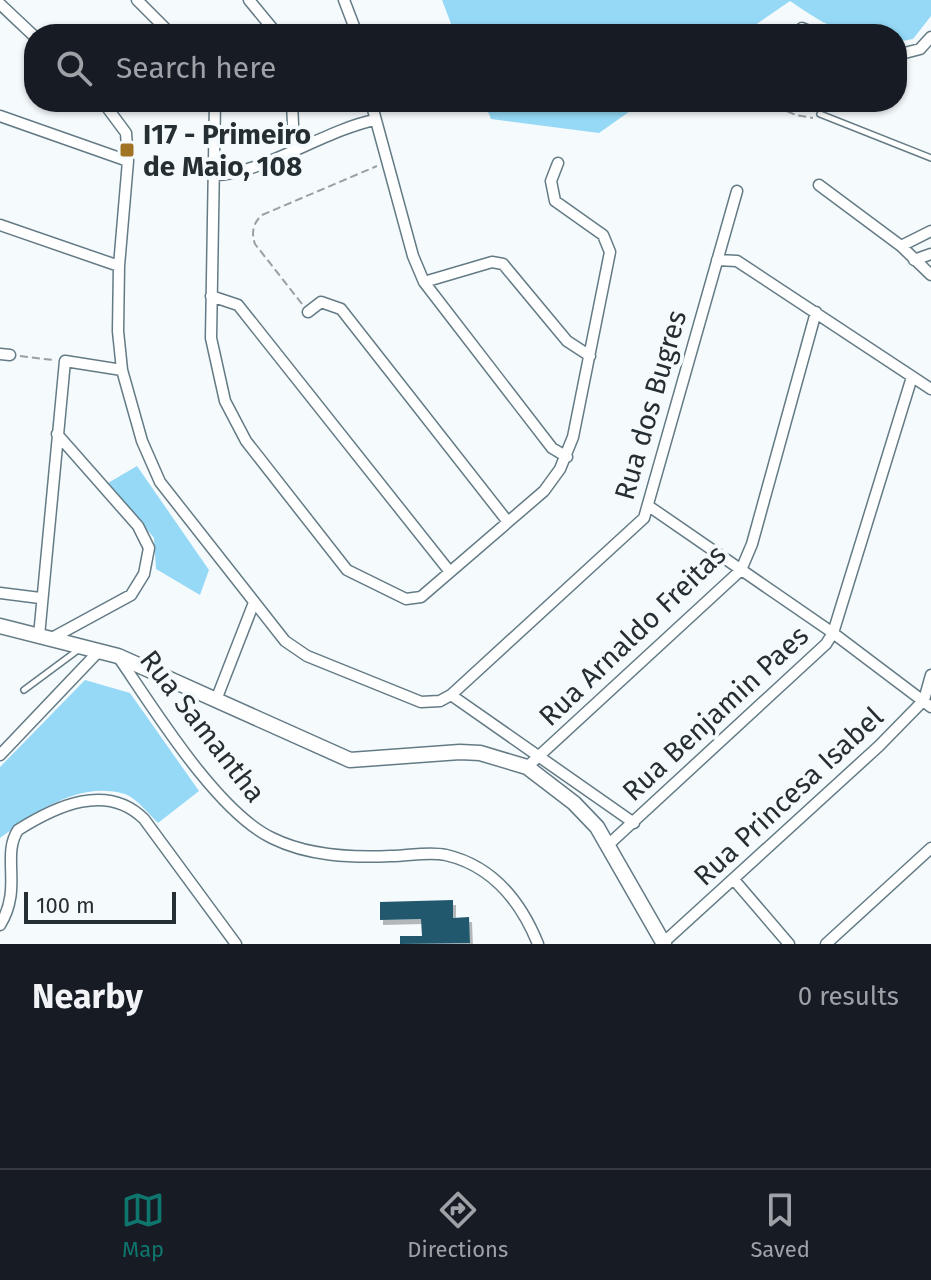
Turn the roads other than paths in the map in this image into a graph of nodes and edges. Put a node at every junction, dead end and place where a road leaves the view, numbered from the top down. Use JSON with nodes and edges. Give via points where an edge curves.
{"nodes":[{"id":1,"x":137,"y":0,"type":"edge"},
{"id":2,"x":249,"y":0,"type":"edge"},
{"id":3,"x":344,"y":0,"type":"edge"},
{"id":4,"x":0,"y":4,"type":"edge"},
{"id":5,"x":161,"y":24,"type":"edge"},
{"id":6,"x":269,"y":24,"type":"edge"},
{"id":7,"x":353,"y":24,"type":"edge"},
{"id":8,"x":24,"y":27,"type":"edge"},
{"id":9,"x":931,"y":37,"type":"edge"},
{"id":10,"x":907,"y":52,"type":"edge"},
{"id":11,"x":110,"y":112,"type":"edge"},
{"id":12,"x":215,"y":112,"type":"edge"},
{"id":13,"x":292,"y":112,"type":"edge"},
{"id":14,"x":373,"y":112,"type":"edge"},
{"id":15,"x":820,"y":114,"type":"road end"},
{"id":16,"x":0,"y":116,"type":"edge"},
{"id":17,"x":375,"y":120,"type":"junction"},
{"id":18,"x":294,"y":148,"type":"junction"},
{"id":19,"x":931,"y":158,"type":"edge"},
{"id":20,"x":128,"y":161,"type":"junction"},
{"id":21,"x":558,"y":163,"type":"dead end"},
{"id":22,"x":213,"y":175,"type":"junction"},
{"id":23,"x":819,"y":185,"type":"dead end"},
{"id":24,"x":737,"y":191,"type":"dead end"},
{"id":25,"x":0,"y":225,"type":"edge"},
{"id":26,"x":931,"y":231,"type":"edge"},
{"id":27,"x":901,"y":246,"type":"junction"},
{"id":28,"x":931,"y":254,"type":"edge"},
{"id":29,"x":717,"y":260,"type":"junction"},
{"id":30,"x":914,"y":260,"type":"junction"},
{"id":31,"x":119,"y":266,"type":"junction"},
{"id":32,"x":931,"y":275,"type":"edge"},
{"id":33,"x":424,"y":282,"type":"junction"},
{"id":34,"x":211,"y":296,"type":"junction"},
{"id":35,"x":308,"y":312,"type":"road end"},
{"id":36,"x":816,"y":312,"type":"junction"},
{"id":37,"x":590,"y":356,"type":"junction"},
{"id":38,"x":122,"y":370,"type":"junction"},
{"id":39,"x":912,"y":377,"type":"junction"},
{"id":40,"x":931,"y":389,"type":"edge"},
{"id":41,"x":57,"y":434,"type":"junction"},
{"id":42,"x":567,"y":457,"type":"junction"},
{"id":43,"x":650,"y":507,"type":"junction"},
{"id":44,"x":508,"y":522,"type":"junction"},
{"id":45,"x":741,"y":570,"type":"junction"},
{"id":46,"x":450,"y":572,"type":"junction"},
{"id":47,"x":0,"y":593,"type":"edge"},
{"id":48,"x":40,"y":598,"type":"junction"},
{"id":49,"x":253,"y":605,"type":"junction"},
{"id":50,"x":0,"y":626,"type":"edge"},
{"id":51,"x":833,"y":633,"type":"junction"},
{"id":52,"x":46,"y":637,"type":"junction"},
{"id":53,"x":82,"y":646,"type":"junction"},
{"id":54,"x":100,"y":650,"type":"junction"},
{"id":55,"x":118,"y":656,"type":"junction"},
{"id":56,"x":931,"y":675,"type":"edge"},
{"id":57,"x":24,"y":690,"type":"dead end"},
{"id":58,"x":451,"y":695,"type":"junction"},
{"id":59,"x":216,"y":700,"type":"junction"},
{"id":60,"x":927,"y":703,"type":"edge"},
{"id":61,"x":0,"y":755,"type":"edge"},
{"id":62,"x":540,"y":757,"type":"junction"},
{"id":63,"x":527,"y":767,"type":"junction"},
{"id":64,"x":634,"y":823,"type":"junction"},
{"id":65,"x":608,"y":845,"type":"junction"},
{"id":66,"x":931,"y":848,"type":"edge"},
{"id":67,"x":735,"y":881,"type":"junction"},
{"id":68,"x":0,"y":925,"type":"edge"},
{"id":69,"x":236,"y":944,"type":"edge"},
{"id":70,"x":538,"y":944,"type":"edge"},
{"id":71,"x":664,"y":944,"type":"edge"},
{"id":72,"x":789,"y":944,"type":"edge"},
{"id":73,"x":826,"y":944,"type":"edge"}],
"edges":[{"from":1,"to":5,"type":"street"},
{"from":2,"to":6,"type":"street"},
{"from":3,"to":7,"type":"street"},
{"from":4,"to":8,"type":"street"},
{"from":9,"to":10,"type":"street","via":[[920,49]]},
{"from":11,"to":20,"type":"street","via":[[126,133]]},
{"from":12,"to":22,"type":"street"},
{"from":13,"to":18,"type":"street"},
{"from":14,"to":17,"type":"street"},
{"from":15,"to":19,"type":"lane"},
{"from":16,"to":20,"type":"street"},
{"from":17,"to":18,"type":"street"},
{"from":17,"to":33,"type":"street"},
{"from":18,"to":22,"type":"street","via":[[236,174]]},
{"from":20,"to":31,"type":"street"},
{"from":21,"to":37,"type":"street","via":[[551,181],[555,201],[603,235],[610,247]]},
{"from":22,"to":34,"type":"street"},
{"from":23,"to":27,"type":"street"},
{"from":24,"to":29,"type":"street","name":"Rua dos Bugres"},
{"from":25,"to":31,"type":"street"},
{"from":26,"to":27,"type":"street"},
{"from":27,"to":30,"type":"street"},
{"from":28,"to":30,"type":"street"},
{"from":29,"to":36,"type":"street","via":[[737,261]]},
{"from":29,"to":43,"type":"street","name":"Rua dos Bugres"},
{"from":30,"to":32,"type":"street"},
{"from":31,"to":38,"type":"street"},
{"from":33,"to":37,"type":"street","via":[[492,262],[503,264],[567,341]]},
{"from":33,"to":42,"type":"street","via":[[552,448]]},
{"from":34,"to":46,"type":"street","via":[[238,305]]},
{"from":34,"to":46,"type":"street","via":[[213,355],[231,415],[347,570],[409,600],[421,597]]},
{"from":35,"to":44,"type":"street","via":[[321,302],[341,309]]},
{"from":36,"to":39,"type":"street"},
{"from":36,"to":45,"type":"street","name":"Rua Arnaldo Freitas"},
{"from":37,"to":42,"type":"street"},
{"from":38,"to":41,"type":"street","via":[[65,361]]},
{"from":38,"to":49,"type":"street","via":[[160,482]]},
{"from":39,"to":40,"type":"street"},
{"from":39,"to":51,"type":"street","name":"Rua Benjamin Paes"},
{"from":41,"to":48,"type":"street"},
{"from":41,"to":52,"type":"street","via":[[138,526],[149,548],[144,574],[131,595]]},
{"from":42,"to":44,"type":"street","via":[[544,491]]},
{"from":43,"to":45,"type":"street"},
{"from":43,"to":58,"type":"street","name":"Rua dos Bugres","via":[[622,541]]},
{"from":44,"to":46,"type":"street"},
{"from":45,"to":51,"type":"street"},
{"from":45,"to":62,"type":"street","name":"Rua Arnaldo Freitas"},
{"from":47,"to":48,"type":"street"},
{"from":48,"to":52,"type":"street"},
{"from":49,"to":58,"type":"street","via":[[285,641],[307,656],[421,702]]},
{"from":49,"to":59,"type":"street"},
{"from":50,"to":52,"type":"street"},
{"from":51,"to":60,"type":"street"},
{"from":51,"to":64,"type":"street","name":"Rua Benjamin Paes","via":[[808,665]]},
{"from":52,"to":53,"type":"street"},
{"from":53,"to":54,"type":"street"},
{"from":53,"to":57,"type":"lane"},
{"from":54,"to":55,"type":"street"},
{"from":54,"to":61,"type":"street"},
{"from":55,"to":59,"type":"street"},
{"from":55,"to":70,"type":"street","name":"Rua Samantha","via":[[223,798],[258,831],[302,850],[340,856],[449,855],[507,889]]},
{"from":56,"to":60,"type":"street","name":"Rua Princesa Isabel"},
{"from":58,"to":62,"type":"street"},
{"from":59,"to":63,"type":"street","via":[[350,760],[480,753]]},
{"from":60,"to":67,"type":"street","name":"Rua Princesa Isabel"},
{"from":62,"to":63,"type":"street","name":"Rua Arnaldo Freitas"},
{"from":62,"to":64,"type":"street"},
{"from":63,"to":65,"type":"street","via":[[586,814]]},
{"from":64,"to":65,"type":"street","name":"Rua Benjamin Paes"},
{"from":65,"to":71,"type":"street"},
{"from":66,"to":73,"type":"street"},
{"from":67,"to":71,"type":"street","name":"Rua Princesa Isabel"},
{"from":67,"to":72,"type":"street"},
{"from":68,"to":69,"type":"street","via":[[14,891],[11,850],[18,830],[72,803],[98,799],[134,809],[144,819]]}]}
